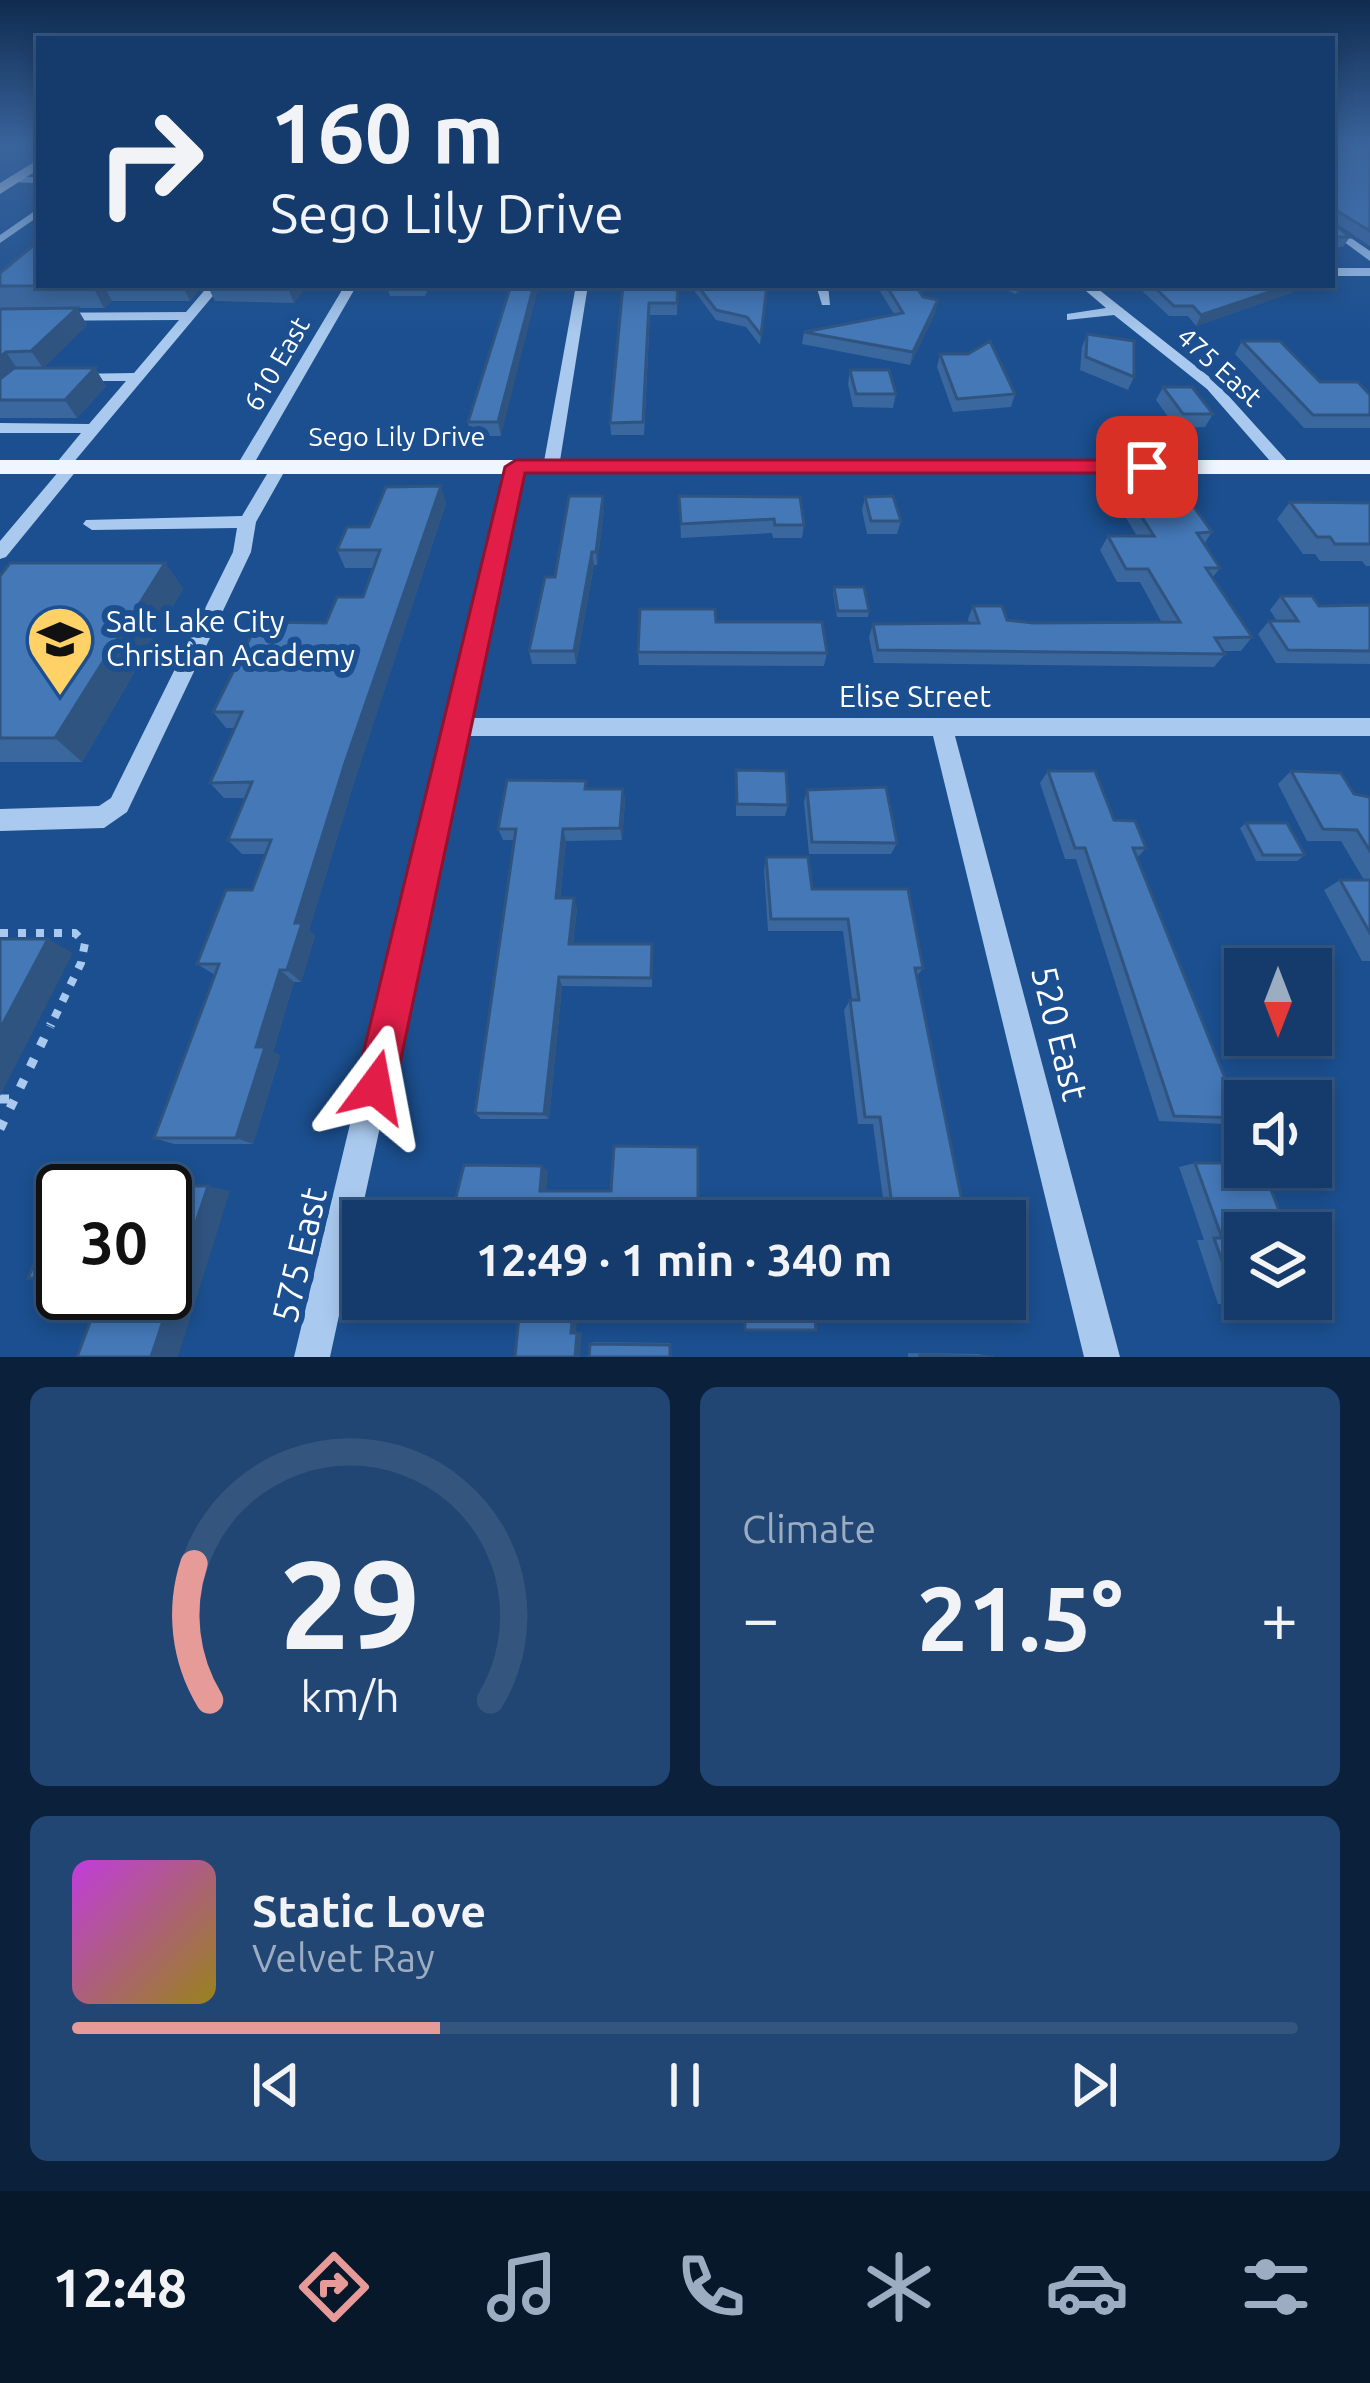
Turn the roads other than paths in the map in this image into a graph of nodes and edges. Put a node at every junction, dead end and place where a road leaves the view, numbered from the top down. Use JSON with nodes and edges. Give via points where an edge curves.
{"nodes":[{"id":1,"x":36,"y":213,"type":"edge"},
{"id":2,"x":1335,"y":230,"type":"edge"},
{"id":3,"x":36,"y":233,"type":"edge"},
{"id":4,"x":3,"y":235,"type":"edge"},
{"id":5,"x":1370,"y":257,"type":"edge"},
{"id":6,"x":1335,"y":272,"type":"edge"},
{"id":7,"x":1370,"y":272,"type":"edge"},
{"id":8,"x":213,"y":288,"type":"edge"},
{"id":9,"x":349,"y":288,"type":"edge"},
{"id":10,"x":581,"y":288,"type":"edge"},
{"id":11,"x":823,"y":288,"type":"edge"},
{"id":12,"x":1088,"y":288,"type":"edge"},
{"id":13,"x":826,"y":302,"type":"dead end"},
{"id":14,"x":1114,"y":311,"type":"junction"},
{"id":15,"x":0,"y":316,"type":"edge"},
{"id":16,"x":190,"y":316,"type":"junction"},
{"id":17,"x":1072,"y":317,"type":"dead end"},
{"id":18,"x":68,"y":377,"type":"edge"},
{"id":19,"x":139,"y":377,"type":"junction"},
{"id":20,"x":0,"y":428,"type":"edge"},
{"id":21,"x":96,"y":429,"type":"junction"},
{"id":22,"x":1370,"y":466,"type":"edge"},
{"id":23,"x":0,"y":467,"type":"edge"},
{"id":24,"x":66,"y":467,"type":"junction"},
{"id":25,"x":244,"y":467,"type":"junction"},
{"id":26,"x":279,"y":467,"type":"junction"},
{"id":27,"x":516,"y":467,"type":"junction"},
{"id":28,"x":550,"y":467,"type":"junction"},
{"id":29,"x":1284,"y":467,"type":"junction"},
{"id":30,"x":247,"y":522,"type":"junction"},
{"id":31,"x":92,"y":524,"type":"dead end"},
{"id":32,"x":0,"y":553,"type":"edge"},
{"id":33,"x":460,"y":727,"type":"junction"},
{"id":34,"x":1370,"y":727,"type":"edge"},
{"id":35,"x":942,"y":728,"type":"junction"},
{"id":36,"x":0,"y":820,"type":"edge"},
{"id":37,"x":312,"y":1357,"type":"edge"},
{"id":38,"x":1102,"y":1357,"type":"edge"}],
"edges":[{"from":1,"to":4,"type":"street"},
{"from":2,"to":5,"type":"street"},
{"from":3,"to":4,"type":"street"},
{"from":6,"to":7,"type":"street"},
{"from":8,"to":16,"type":"street"},
{"from":9,"to":25,"type":"street","name":"610 East"},
{"from":10,"to":28,"type":"street"},
{"from":11,"to":13,"type":"street"},
{"from":12,"to":14,"type":"street","name":"475 East"},
{"from":14,"to":17,"type":"street"},
{"from":14,"to":29,"type":"street","name":"475 East","via":[[1212,386]]},
{"from":15,"to":16,"type":"street"},
{"from":16,"to":19,"type":"street"},
{"from":18,"to":19,"type":"street"},
{"from":19,"to":21,"type":"street"},
{"from":20,"to":21,"type":"street"},
{"from":21,"to":24,"type":"street"},
{"from":22,"to":29,"type":"main road","name":"Sego Lily Drive"},
{"from":23,"to":24,"type":"main road","name":"Sego Lily Drive"},
{"from":24,"to":25,"type":"main road","name":"Sego Lily Drive"},
{"from":24,"to":32,"type":"street"},
{"from":25,"to":26,"type":"main road","name":"Sego Lily Drive"},
{"from":26,"to":27,"type":"main road","name":"Sego Lily Drive"},
{"from":26,"to":30,"type":"street"},
{"from":27,"to":28,"type":"main road","name":"Sego Lily Drive"},
{"from":27,"to":33,"type":"street","name":"575 East"},
{"from":28,"to":29,"type":"main road","name":"Sego Lily Drive"},
{"from":30,"to":31,"type":"street"},
{"from":30,"to":36,"type":"street","via":[[242,552],[119,805],[104,817]]},
{"from":33,"to":35,"type":"street","name":"Elise Street"},
{"from":33,"to":37,"type":"street","name":"575 East"},
{"from":34,"to":35,"type":"street","name":"Elise Street"},
{"from":35,"to":38,"type":"street","name":"520 East"}]}
